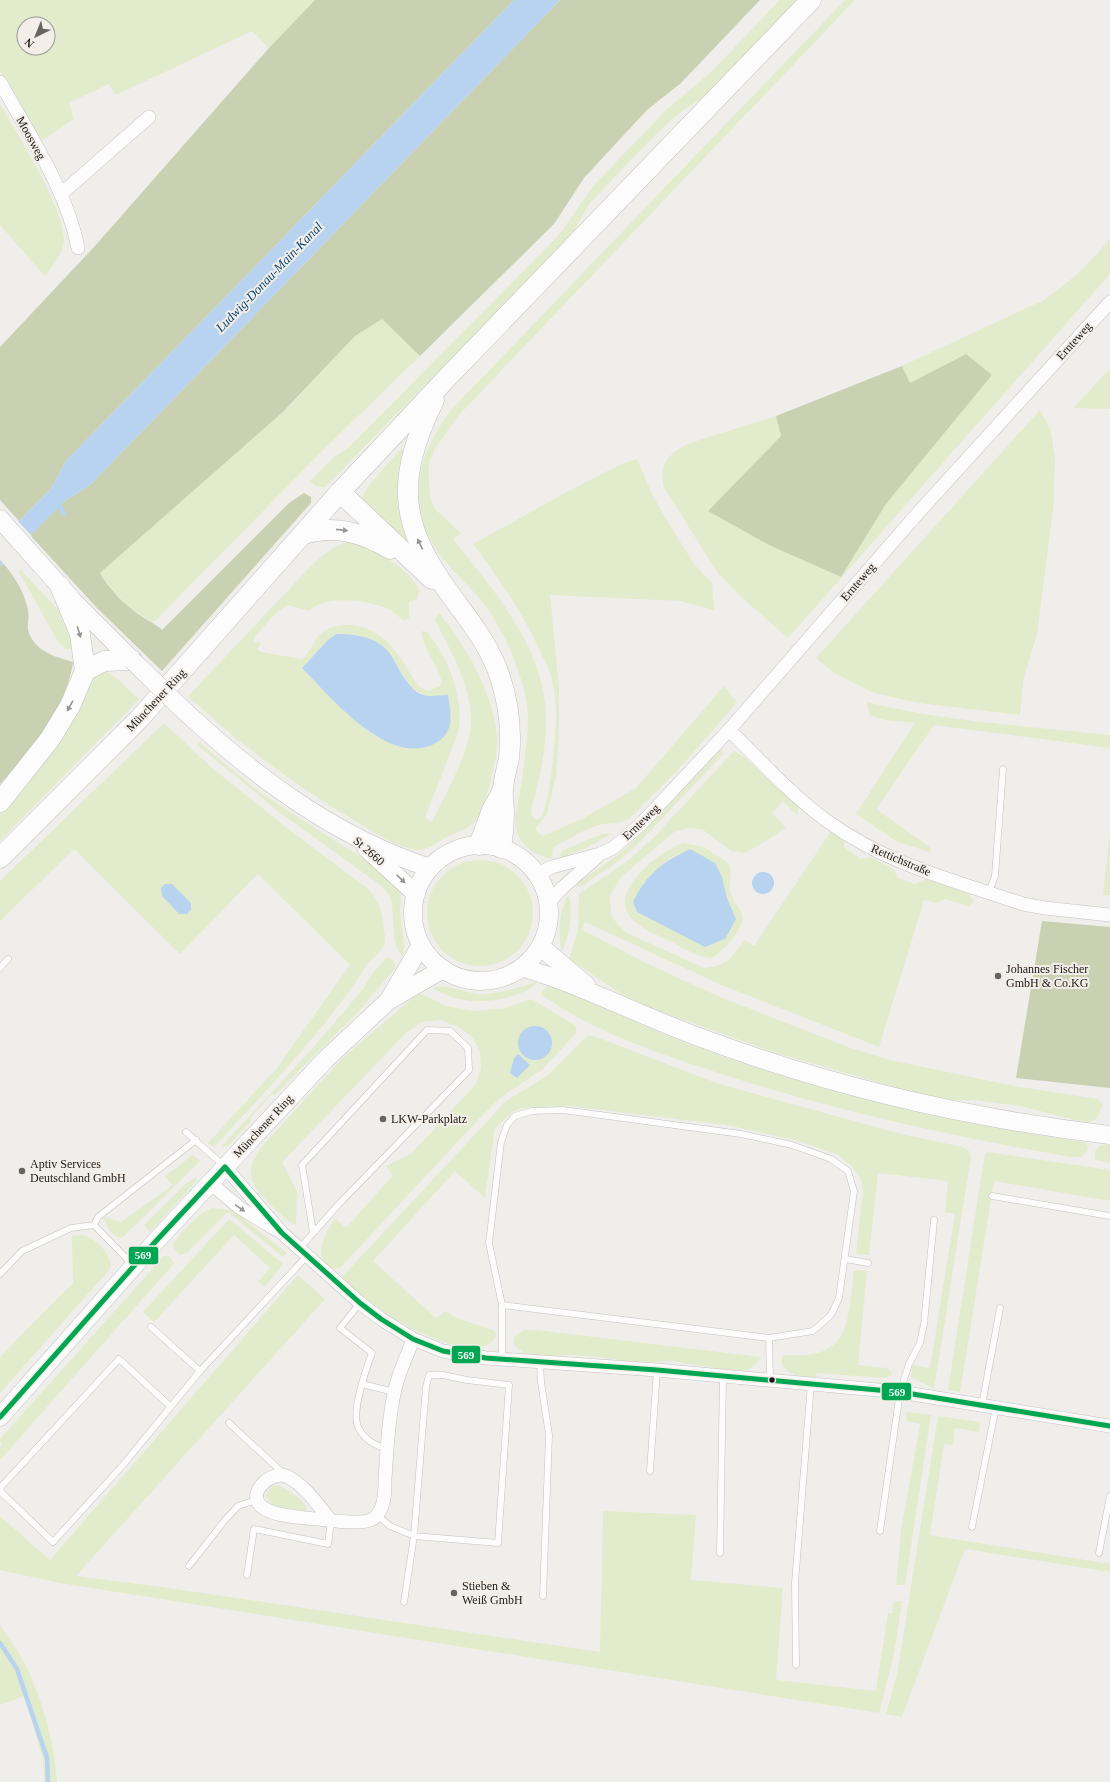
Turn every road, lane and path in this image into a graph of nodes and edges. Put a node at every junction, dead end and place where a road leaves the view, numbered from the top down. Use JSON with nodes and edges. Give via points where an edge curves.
{"nodes":[{"id":1,"x":811,"y":0,"type":"edge"},
{"id":2,"x":0,"y":82,"type":"edge"},
{"id":3,"x":149,"y":117,"type":"dead end"},
{"id":4,"x":61,"y":194,"type":"junction"},
{"id":5,"x":78,"y":248,"type":"dead end"},
{"id":6,"x":1110,"y":302,"type":"edge"},
{"id":7,"x":444,"y":381,"type":"junction"},
{"id":8,"x":340,"y":492,"type":"junction"},
{"id":9,"x":0,"y":519,"type":"edge"},
{"id":10,"x":303,"y":534,"type":"junction"},
{"id":11,"x":419,"y":567,"type":"junction"},
{"id":12,"x":60,"y":586,"type":"junction"},
{"id":13,"x":464,"y":612,"type":"junction"},
{"id":14,"x":132,"y":660,"type":"junction"},
{"id":15,"x":86,"y":671,"type":"junction"},
{"id":16,"x":729,"y":730,"type":"junction"},
{"id":17,"x":1003,"y":769,"type":"dead end"},
{"id":18,"x":503,"y":790,"type":"junction"},
{"id":19,"x":0,"y":802,"type":"edge"},
{"id":20,"x":350,"y":835,"type":"junction"},
{"id":21,"x":479,"y":845,"type":"junction"},
{"id":22,"x":501,"y":848,"type":"junction"},
{"id":23,"x":600,"y":854,"type":"junction"},
{"id":24,"x":0,"y":858,"type":"edge"},
{"id":25,"x":430,"y":868,"type":"junction"},
{"id":26,"x":537,"y":874,"type":"junction"},
{"id":27,"x":989,"y":892,"type":"junction"},
{"id":28,"x":416,"y":894,"type":"junction"},
{"id":29,"x":549,"y":902,"type":"junction"},
{"id":30,"x":1110,"y":915,"type":"edge"},
{"id":31,"x":421,"y":945,"type":"junction"},
{"id":32,"x":541,"y":947,"type":"junction"},
{"id":33,"x":8,"y":959,"type":"dead end"},
{"id":34,"x":0,"y":968,"type":"edge"},
{"id":35,"x":524,"y":968,"type":"junction"},
{"id":36,"x":443,"y":969,"type":"junction"},
{"id":37,"x":599,"y":995,"type":"junction"},
{"id":38,"x":388,"y":1001,"type":"junction"},
{"id":39,"x":186,"y":1132,"type":"dead end"},
{"id":40,"x":1110,"y":1135,"type":"edge"},
{"id":41,"x":196,"y":1140,"type":"junction"},
{"id":42,"x":225,"y":1167,"type":"junction"},
{"id":43,"x":210,"y":1183,"type":"junction"},
{"id":44,"x":992,"y":1196,"type":"dead end"},
{"id":45,"x":1110,"y":1216,"type":"edge"},
{"id":46,"x":934,"y":1220,"type":"dead end"},
{"id":47,"x":94,"y":1225,"type":"junction"},
{"id":48,"x":313,"y":1232,"type":"junction"},
{"id":49,"x":282,"y":1233,"type":"junction"},
{"id":50,"x":303,"y":1252,"type":"junction"},
{"id":51,"x":845,"y":1259,"type":"junction"},
{"id":52,"x":868,"y":1264,"type":"dead end"},
{"id":53,"x":134,"y":1266,"type":"junction"},
{"id":54,"x":0,"y":1274,"type":"edge"},
{"id":55,"x":360,"y":1303,"type":"junction"},
{"id":56,"x":502,"y":1305,"type":"junction"},
{"id":57,"x":1000,"y":1308,"type":"dead end"},
{"id":58,"x":151,"y":1327,"type":"dead end"},
{"id":59,"x":769,"y":1338,"type":"junction"},
{"id":60,"x":413,"y":1339,"type":"junction"},
{"id":61,"x":502,"y":1359,"type":"junction"},
{"id":62,"x":540,"y":1362,"type":"junction"},
{"id":63,"x":658,"y":1370,"type":"junction"},
{"id":64,"x":200,"y":1372,"type":"junction"},
{"id":65,"x":723,"y":1377,"type":"junction"},
{"id":66,"x":770,"y":1380,"type":"junction"},
{"id":67,"x":811,"y":1383,"type":"junction"},
{"id":68,"x":362,"y":1384,"type":"junction"},
{"id":69,"x":394,"y":1392,"type":"junction"},
{"id":70,"x":900,"y":1392,"type":"junction"},
{"id":71,"x":982,"y":1405,"type":"junction"},
{"id":72,"x":170,"y":1406,"type":"junction"},
{"id":73,"x":996,"y":1407,"type":"junction"},
{"id":74,"x":0,"y":1417,"type":"edge"},
{"id":75,"x":229,"y":1423,"type":"dead end"},
{"id":76,"x":1110,"y":1426,"type":"edge"},
{"id":77,"x":387,"y":1449,"type":"junction"},
{"id":78,"x":650,"y":1471,"type":"dead end"},
{"id":79,"x":285,"y":1476,"type":"junction"},
{"id":80,"x":0,"y":1489,"type":"edge"},
{"id":81,"x":1110,"y":1496,"type":"edge"},
{"id":82,"x":256,"y":1500,"type":"junction"},
{"id":83,"x":377,"y":1515,"type":"junction"},
{"id":84,"x":331,"y":1520,"type":"junction"},
{"id":85,"x":972,"y":1527,"type":"dead end"},
{"id":86,"x":880,"y":1531,"type":"dead end"},
{"id":87,"x":414,"y":1536,"type":"junction"},
{"id":88,"x":720,"y":1553,"type":"dead end"},
{"id":89,"x":1099,"y":1553,"type":"dead end"},
{"id":90,"x":189,"y":1566,"type":"dead end"},
{"id":91,"x":247,"y":1575,"type":"dead end"},
{"id":92,"x":543,"y":1596,"type":"dead end"},
{"id":93,"x":404,"y":1602,"type":"dead end"},
{"id":94,"x":796,"y":1665,"type":"dead end"}],
"edges":[{"from":1,"to":7,"type":"main road","name":"Münchener Ring"},
{"from":2,"to":4,"type":"street","name":"Moosweg"},
{"from":3,"to":4,"type":"street"},
{"from":4,"to":5,"type":"street","name":"Moosweg"},
{"from":6,"to":16,"type":"street","name":"Ernteweg","via":[[918,513]]},
{"from":7,"to":8,"type":"main road","name":"Münchener Ring"},
{"from":13,"to":7,"type":"main road","one_way":true,"via":[[424,554],[412,524],[407,497],[416,442]]},
{"from":8,"to":10,"type":"main road","name":"Münchener Ring"},
{"from":8,"to":11,"type":"main road"},
{"from":9,"to":12,"type":"main road","number":"St 2660"},
{"from":10,"to":11,"type":"main road","one_way":true,"via":[[331,529],[360,534],[380,542]]},
{"from":10,"to":24,"type":"main road","name":"Münchener Ring","via":[[140,718]]},
{"from":11,"to":13,"type":"main road"},
{"from":12,"to":14,"type":"main road","number":"St 2660"},
{"from":12,"to":15,"type":"main road","one_way":true,"via":[[80,634]]},
{"from":13,"to":18,"type":"main road","via":[[488,648],[503,688],[510,738]]},
{"from":14,"to":15,"type":"main road","via":[[104,661]]},
{"from":14,"to":20,"type":"main road","number":"St 2660","bridge":true,"via":[[240,761]]},
{"from":15,"to":19,"type":"main road","one_way":true,"via":[[70,706],[50,740]]},
{"from":16,"to":23,"type":"street","name":"Ernteweg","via":[[640,825],[618,844]]},
{"from":16,"to":27,"type":"street","name":"Rettichstraße","via":[[805,804],[828,822],[894,860]]},
{"from":17,"to":27,"type":"lane","via":[[995,876]]},
{"from":18,"to":21,"type":"main road","via":[[492,810]]},
{"from":18,"to":22,"type":"main road","via":[[504,824]]},
{"from":20,"to":25,"type":"main road","name":"St 2660"},
{"from":20,"to":28,"type":"main road","name":"St 2660","one_way":true},
{"from":21,"to":22,"type":"main road"},
{"from":21,"to":25,"type":"main road","via":[[454,851]]},
{"from":22,"to":26,"type":"main road","via":[[527,862]]},
{"from":23,"to":26,"type":"street","name":"Ernteweg","via":[[552,867]]},
{"from":23,"to":29,"type":"street","name":"Ernteweg"},
{"from":25,"to":28,"type":"main road"},
{"from":26,"to":29,"type":"main road"},
{"from":27,"to":30,"type":"street","name":"Rettichstraße","via":[[1023,904]]},
{"from":28,"to":31,"type":"main road","via":[[413,921]]},
{"from":29,"to":32,"type":"main road","via":[[548,929]]},
{"from":31,"to":36,"type":"main road"},
{"from":31,"to":38,"type":"main road","name":"Münchener Ring"},
{"from":32,"to":35,"type":"main road"},
{"from":32,"to":37,"type":"main road"},
{"from":33,"to":34,"type":"lane"},
{"from":35,"to":36,"type":"main road","via":[[508,977],[484,982],[462,979]]},
{"from":35,"to":37,"type":"main road"},
{"from":36,"to":38,"type":"main road","name":"Münchener Ring"},
{"from":37,"to":40,"type":"main road","via":[[708,1041],[855,1086],[960,1111]]},
{"from":38,"to":42,"type":"main road","name":"Münchener Ring","via":[[322,1064]]},
{"from":39,"to":41,"type":"lane"},
{"from":41,"to":42,"type":"lane"},
{"from":41,"to":47,"type":"lane","via":[[98,1217]]},
{"from":42,"to":43,"type":"main road","name":"Münchener Ring"},
{"from":42,"to":49,"type":"street"},
{"from":43,"to":49,"type":"street","one_way":true,"via":[[240,1208]]},
{"from":43,"to":53,"type":"main road","name":"Münchener Ring"},
{"from":44,"to":45,"type":"lane"},
{"from":46,"to":70,"type":"lane","via":[[920,1343],[909,1364]]},
{"from":47,"to":53,"type":"lane"},
{"from":47,"to":54,"type":"lane","via":[[71,1228],[22,1251]]},
{"from":48,"to":48,"type":"lane","via":[[469,1070],[468,1048],[450,1031],[427,1030],[302,1165]]},
{"from":48,"to":50,"type":"lane"},
{"from":49,"to":50,"type":"street"},
{"from":50,"to":55,"type":"street"},
{"from":50,"to":64,"type":"lane"},
{"from":51,"to":52,"type":"lane"},
{"from":51,"to":56,"type":"lane","via":[[854,1191],[848,1172],[831,1159],[792,1145],[741,1134],[563,1110],[532,1111],[515,1116],[507,1125],[501,1142],[489,1243]]},
{"from":51,"to":59,"type":"lane","via":[[839,1298],[831,1315],[813,1331]]},
{"from":53,"to":74,"type":"main road","name":"Münchener Ring"},
{"from":55,"to":60,"type":"street"},
{"from":55,"to":68,"type":"lane","via":[[340,1328],[372,1353]]},
{"from":56,"to":59,"type":"lane"},
{"from":56,"to":61,"type":"lane"},
{"from":57,"to":71,"type":"lane"},
{"from":58,"to":64,"type":"lane"},
{"from":59,"to":66,"type":"lane"},
{"from":60,"to":61,"type":"street","via":[[454,1354]]},
{"from":60,"to":69,"type":"street"},
{"from":61,"to":62,"type":"street"},
{"from":62,"to":63,"type":"street"},
{"from":62,"to":92,"type":"lane","via":[[549,1435]]},
{"from":63,"to":65,"type":"street"},
{"from":63,"to":78,"type":"lane"},
{"from":64,"to":72,"type":"lane"},
{"from":65,"to":66,"type":"street"},
{"from":65,"to":88,"type":"lane"},
{"from":66,"to":67,"type":"street"},
{"from":67,"to":70,"type":"street"},
{"from":67,"to":94,"type":"lane","via":[[795,1583]]},
{"from":68,"to":69,"type":"lane"},
{"from":68,"to":77,"type":"lane","via":[[357,1414],[358,1428],[368,1441]]},
{"from":69,"to":77,"type":"street"},
{"from":70,"to":71,"type":"street"},
{"from":70,"to":86,"type":"lane"},
{"from":71,"to":73,"type":"street"},
{"from":72,"to":80,"type":"lane","via":[[119,1360]]},
{"from":72,"to":80,"type":"lane","via":[[123,1465],[53,1542]]},
{"from":73,"to":76,"type":"street"},
{"from":73,"to":85,"type":"lane"},
{"from":75,"to":79,"type":"lane"},
{"from":77,"to":83,"type":"street","via":[[384,1497]]},
{"from":79,"to":82,"type":"street","via":[[266,1481],[256,1494]]},
{"from":79,"to":84,"type":"street","via":[[314,1499]]},
{"from":81,"to":89,"type":"lane"},
{"from":82,"to":84,"type":"street","via":[[268,1510],[305,1518]]},
{"from":82,"to":90,"type":"lane","via":[[238,1506]]},
{"from":83,"to":84,"type":"street","via":[[373,1520],[363,1522]]},
{"from":83,"to":87,"type":"lane","via":[[390,1526]]},
{"from":84,"to":91,"type":"lane","via":[[328,1544],[254,1529]]},
{"from":87,"to":87,"type":"lane","via":[[426,1387],[430,1375],[509,1385],[498,1543]]},
{"from":87,"to":93,"type":"lane"}]}
